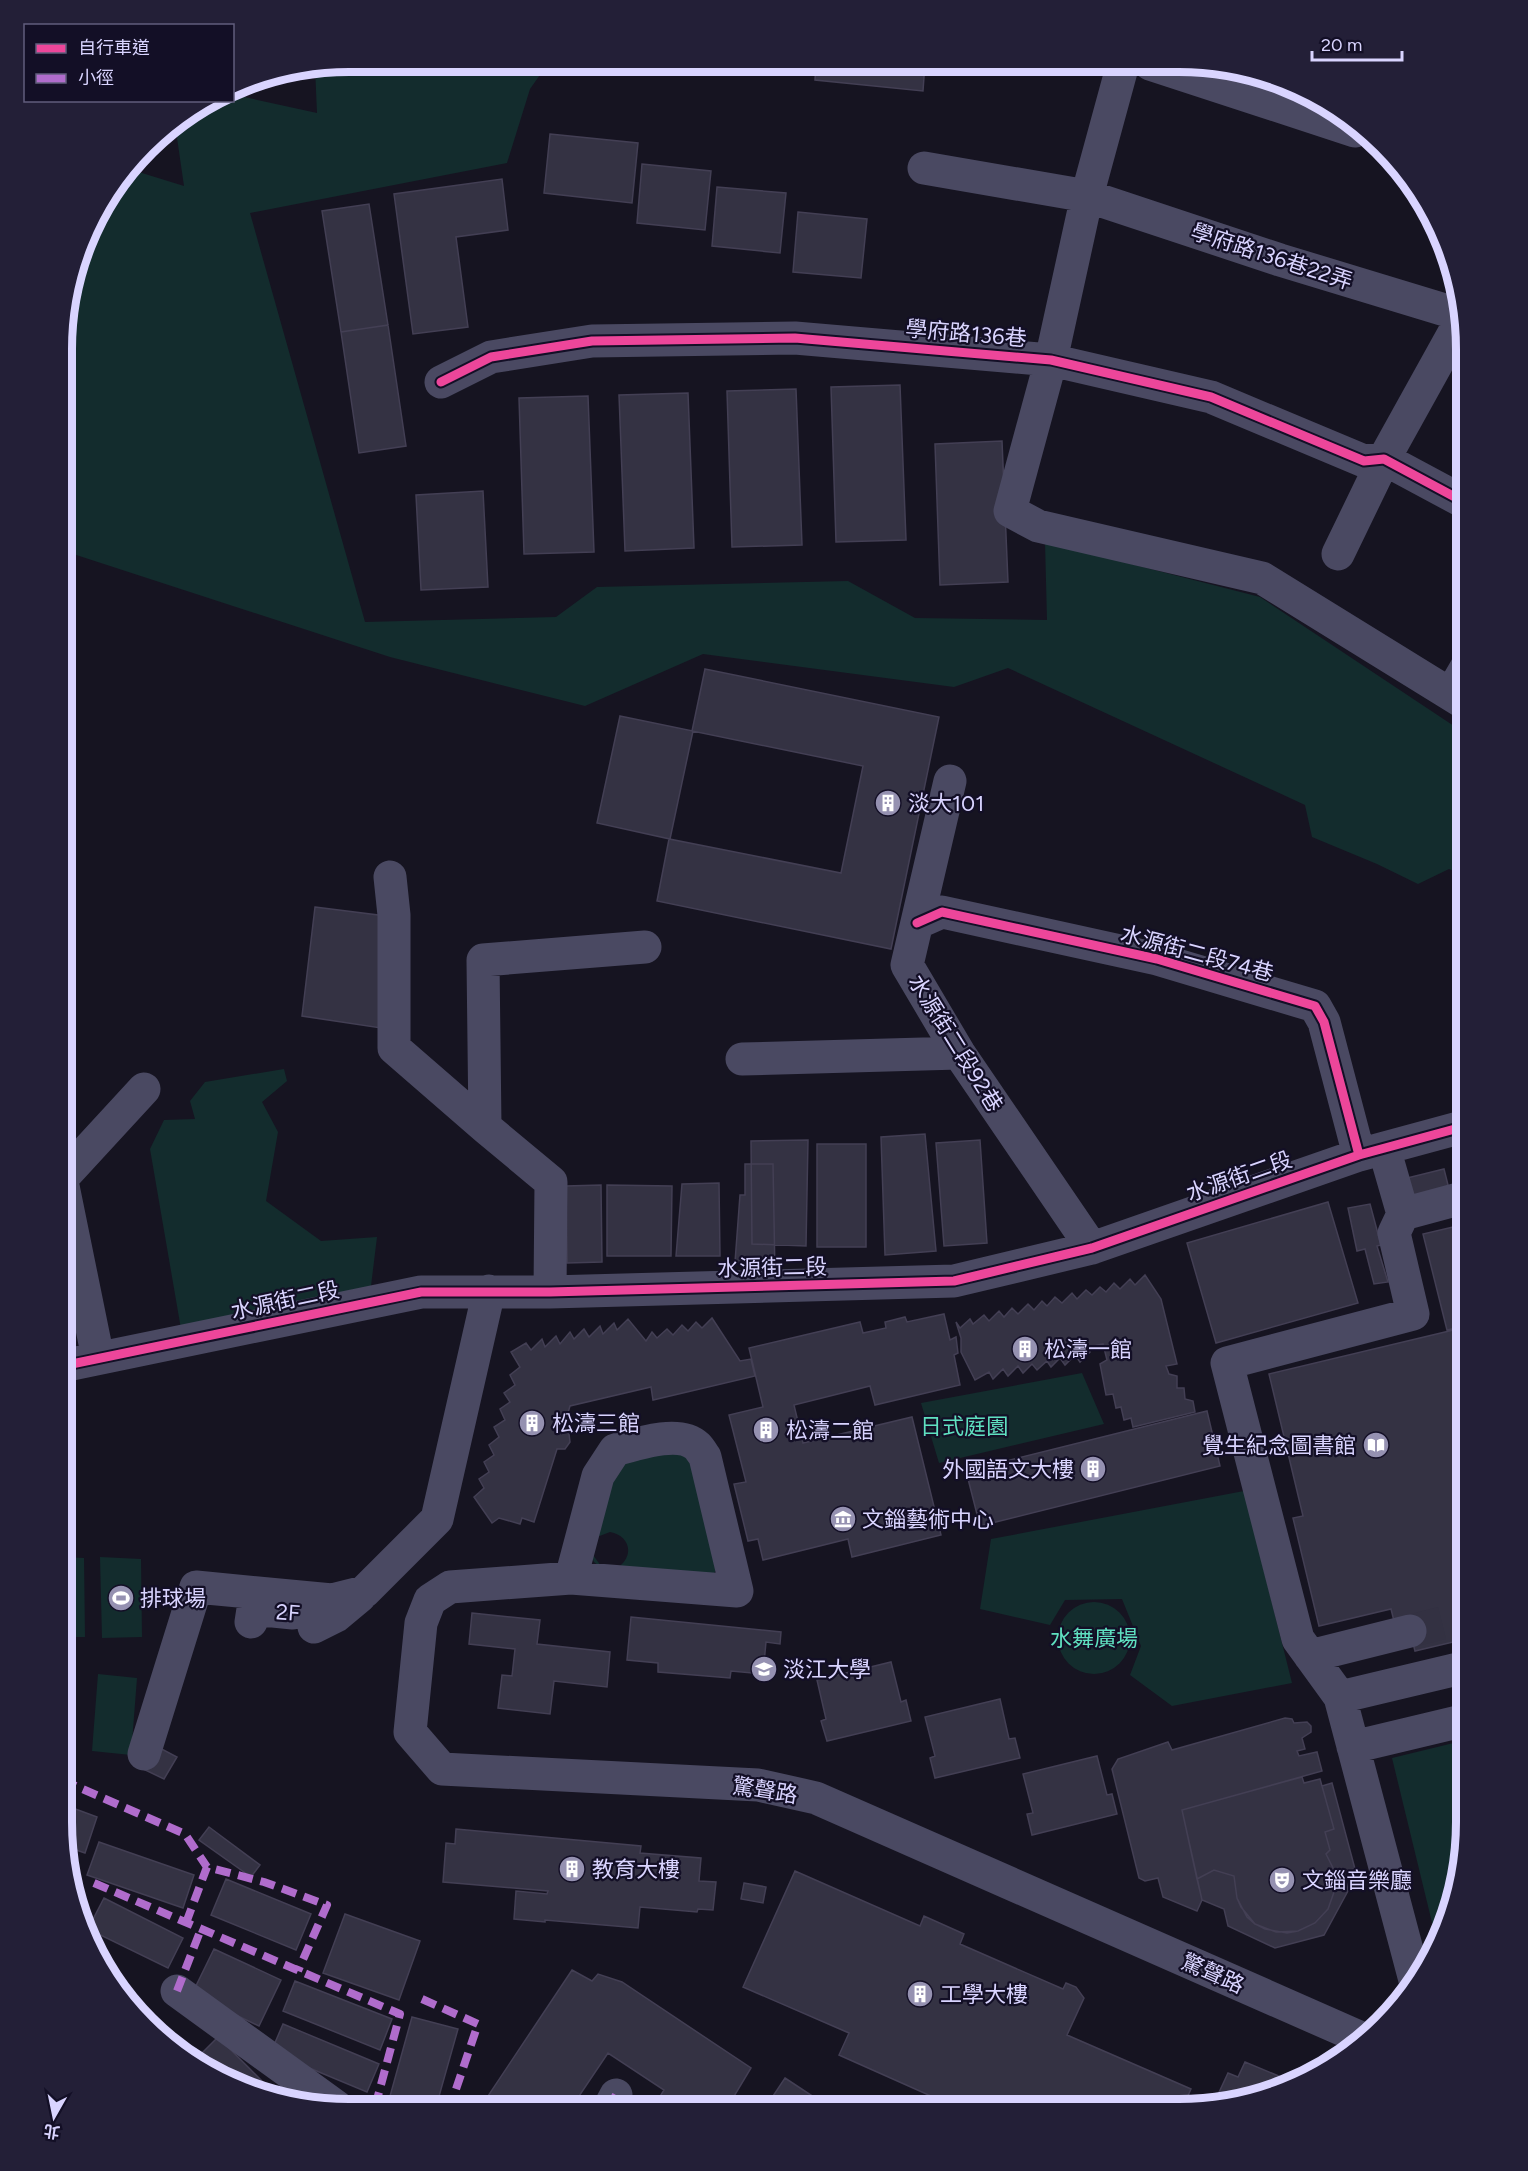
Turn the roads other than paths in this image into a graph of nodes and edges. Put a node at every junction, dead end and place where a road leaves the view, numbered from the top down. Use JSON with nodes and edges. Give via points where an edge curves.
{"nodes":[{"id":1,"x":1121,"y":72,"type":"edge"},
{"id":2,"x":1174,"y":72,"type":"edge"},
{"id":3,"x":1349,"y":130,"type":"edge"},
{"id":4,"x":924,"y":168,"type":"dead end"},
{"id":5,"x":1087,"y":196,"type":"junction"},
{"id":6,"x":1454,"y":313,"type":"edge"},
{"id":7,"x":1455,"y":331,"type":"edge"},
{"id":8,"x":1051,"y":360,"type":"junction"},
{"id":9,"x":441,"y":382,"type":"dead end"},
{"id":10,"x":1384,"y":459,"type":"junction"},
{"id":11,"x":1456,"y":498,"type":"edge"},
{"id":12,"x":1338,"y":554,"type":"dead end"},
{"id":13,"x":1456,"y":685,"type":"edge"},
{"id":14,"x":950,"y":780,"type":"dead end"},
{"id":15,"x":390,"y":877,"type":"dead end"},
{"id":16,"x":917,"y":923,"type":"junction"},
{"id":17,"x":645,"y":947,"type":"dead end"},
{"id":18,"x":959,"y":1053,"type":"junction"},
{"id":19,"x":742,"y":1059,"type":"dead end"},
{"id":20,"x":144,"y":1089,"type":"dead end"},
{"id":21,"x":485,"y":1127,"type":"junction"},
{"id":22,"x":1456,"y":1129,"type":"edge"},
{"id":23,"x":1372,"y":1152,"type":"junction"},
{"id":24,"x":72,"y":1167,"type":"edge"},
{"id":25,"x":1456,"y":1200,"type":"edge"},
{"id":26,"x":1403,"y":1214,"type":"junction"},
{"id":27,"x":72,"y":1230,"type":"edge"},
{"id":28,"x":1092,"y":1248,"type":"junction"},
{"id":29,"x":489,"y":1291,"type":"junction"},
{"id":30,"x":550,"y":1292,"type":"junction"},
{"id":31,"x":98,"y":1358,"type":"junction"},
{"id":32,"x":72,"y":1364,"type":"edge"},
{"id":33,"x":571,"y":1578,"type":"junction"},
{"id":34,"x":364,"y":1592,"type":"junction"},
{"id":35,"x":251,"y":1622,"type":"dead end"},
{"id":36,"x":1410,"y":1631,"type":"tunnel mouth"},
{"id":37,"x":1310,"y":1656,"type":"junction"},
{"id":38,"x":1456,"y":1670,"type":"edge"},
{"id":39,"x":1340,"y":1697,"type":"junction"},
{"id":40,"x":1456,"y":1722,"type":"edge"},
{"id":41,"x":1353,"y":1747,"type":"junction"},
{"id":42,"x":144,"y":1754,"type":"dead end"},
{"id":43,"x":1412,"y":1971,"type":"edge"},
{"id":44,"x":177,"y":1991,"type":"dead end"},
{"id":45,"x":1356,"y":2035,"type":"edge"},
{"id":46,"x":324,"y":2098,"type":"edge"}],
"edges":[{"from":1,"to":5,"type":"street"},
{"from":2,"to":3,"type":"street"},
{"from":4,"to":5,"type":"street","name":"學府路136巷22弄"},
{"from":5,"to":6,"type":"street","name":"學府路136巷22弄"},
{"from":5,"to":8,"type":"street"},
{"from":7,"to":10,"type":"street"},
{"from":8,"to":9,"type":"street","name":"學府路136巷","via":[[795,338],[592,341],[492,357]]},
{"from":8,"to":10,"type":"street","name":"學府路136巷","via":[[1211,397],[1364,460]]},
{"from":8,"to":13,"type":"street","via":[[1010,511],[1038,526],[1262,578]]},
{"from":10,"to":11,"type":"street","name":"學府路136巷"},
{"from":10,"to":12,"type":"street"},
{"from":14,"to":16,"type":"street","name":"水源街二段92巷"},
{"from":15,"to":21,"type":"street","via":[[394,915],[394,1048]]},
{"from":16,"to":18,"type":"street","name":"水源街二段92巷","via":[[908,965]]},
{"from":16,"to":23,"type":"street","name":"水源街二段74巷","via":[[942,912],[1157,959],[1316,1006]]},
{"from":17,"to":21,"type":"street","via":[[483,960]]},
{"from":18,"to":19,"type":"street"},
{"from":18,"to":28,"type":"street","name":"水源街二段92巷"},
{"from":20,"to":24,"type":"street"},
{"from":21,"to":30,"type":"street","via":[[550,1182]]},
{"from":22,"to":23,"type":"street","name":"水源街二段"},
{"from":23,"to":26,"type":"street"},
{"from":23,"to":28,"type":"street","name":"水源街二段"},
{"from":25,"to":26,"type":"street"},
{"from":26,"to":37,"type":"street","via":[[1394,1233],[1413,1314],[1227,1363],[1298,1639]]},
{"from":27,"to":31,"type":"street"},
{"from":28,"to":30,"type":"street","name":"水源街二段","via":[[954,1281]]},
{"from":29,"to":30,"type":"street","name":"水源街二段"},
{"from":29,"to":31,"type":"street","name":"水源街二段","via":[[421,1292]]},
{"from":29,"to":34,"type":"street","via":[[437,1519]]},
{"from":31,"to":32,"type":"street","name":"水源街二段"},
{"from":33,"to":33,"type":"street","name":"驚聲路","via":[[737,1591],[705,1457],[697,1445],[683,1438],[653,1440],[615,1450],[598,1476]]},
{"from":33,"to":45,"type":"street","name":"驚聲路","via":[[450,1587],[430,1600],[421,1623],[410,1732],[442,1769],[758,1785],[816,1798]]},
{"from":34,"to":35,"type":"street","name":"2F","via":[[325,1621],[253,1610]]},
{"from":34,"to":42,"type":"street","via":[[332,1600],[196,1587]]},
{"from":36,"to":37,"type":"street"},
{"from":37,"to":39,"type":"street"},
{"from":38,"to":39,"type":"street"},
{"from":39,"to":41,"type":"street"},
{"from":40,"to":41,"type":"street"},
{"from":41,"to":43,"type":"street"},
{"from":44,"to":46,"type":"street"}]}
